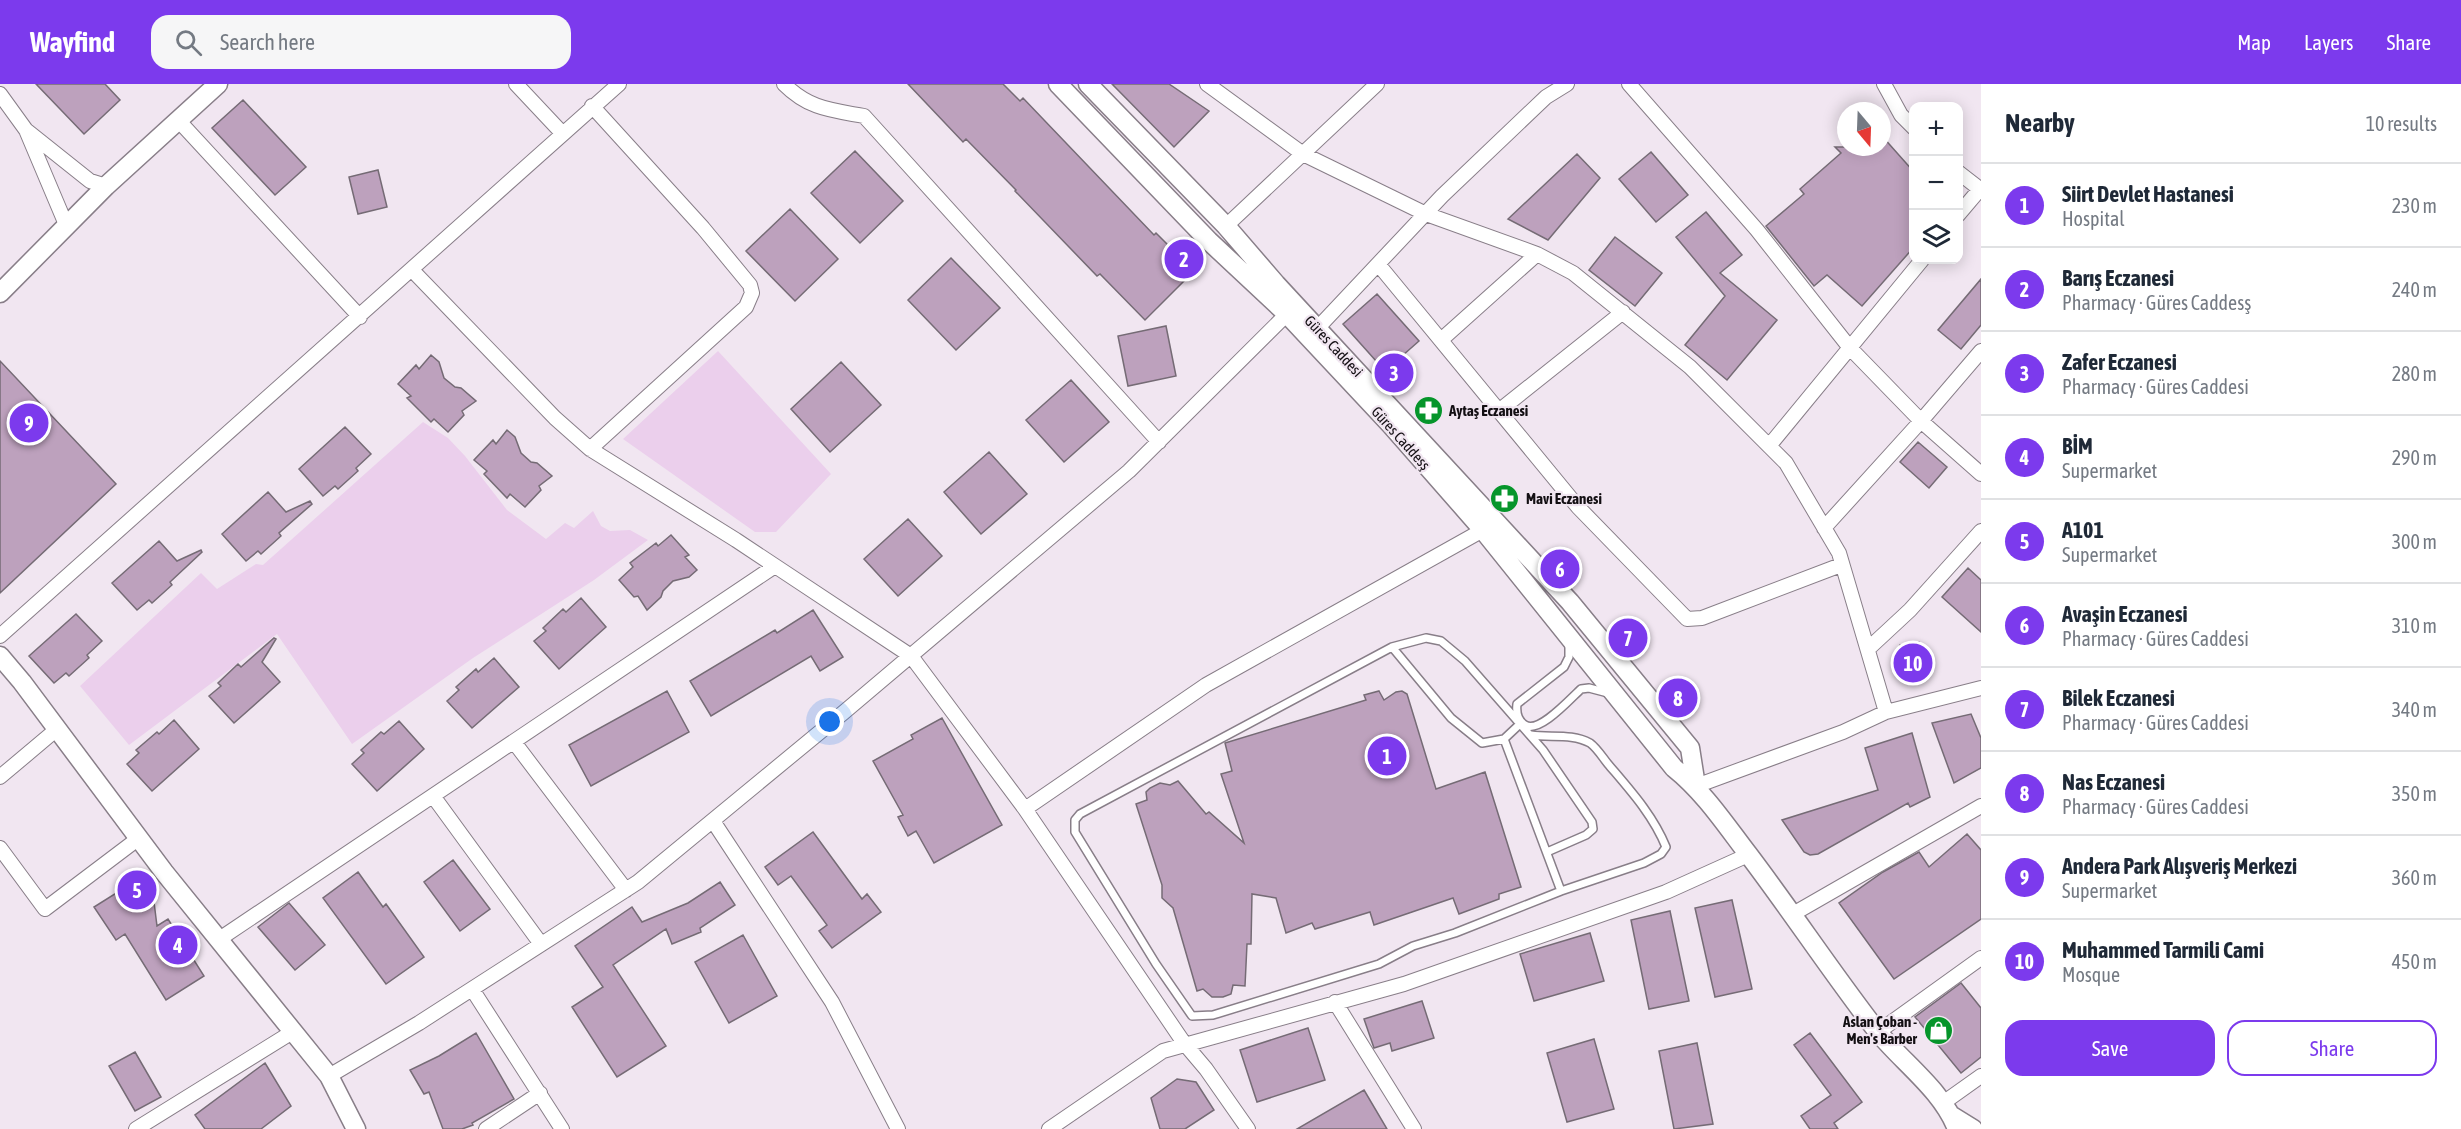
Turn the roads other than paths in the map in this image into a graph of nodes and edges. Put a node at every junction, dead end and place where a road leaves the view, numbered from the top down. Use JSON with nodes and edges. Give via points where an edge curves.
{"nodes":[{"id":1,"x":218,"y":84,"type":"edge"},
{"id":2,"x":516,"y":84,"type":"edge"},
{"id":3,"x":619,"y":84,"type":"edge"},
{"id":4,"x":784,"y":84,"type":"edge"},
{"id":5,"x":1058,"y":84,"type":"edge"},
{"id":6,"x":1088,"y":84,"type":"edge"},
{"id":7,"x":1207,"y":84,"type":"edge"},
{"id":8,"x":1377,"y":84,"type":"edge"},
{"id":9,"x":1567,"y":84,"type":"edge"},
{"id":10,"x":1629,"y":84,"type":"edge"},
{"id":11,"x":1884,"y":84,"type":"edge"},
{"id":12,"x":0,"y":94,"type":"edge"},
{"id":13,"x":592,"y":106,"type":"junction"},
{"id":14,"x":178,"y":120,"type":"junction"},
{"id":15,"x":1909,"y":123,"type":"edge"},
{"id":16,"x":26,"y":130,"type":"junction"},
{"id":17,"x":563,"y":134,"type":"junction"},
{"id":18,"x":1303,"y":154,"type":"junction"},
{"id":19,"x":1963,"y":175,"type":"edge"},
{"id":20,"x":106,"y":186,"type":"junction"},
{"id":21,"x":1980,"y":190,"type":"edge"},
{"id":22,"x":1963,"y":210,"type":"edge"},
{"id":23,"x":1426,"y":214,"type":"junction"},
{"id":24,"x":1226,"y":226,"type":"junction"},
{"id":25,"x":67,"y":227,"type":"junction"},
{"id":26,"x":1537,"y":254,"type":"junction"},
{"id":27,"x":1378,"y":264,"type":"junction"},
{"id":28,"x":1919,"y":264,"type":"edge"},
{"id":29,"x":412,"y":270,"type":"junction"},
{"id":30,"x":0,"y":293,"type":"edge"},
{"id":31,"x":1623,"y":312,"type":"junction"},
{"id":32,"x":1287,"y":314,"type":"junction"},
{"id":33,"x":360,"y":317,"type":"junction"},
{"id":34,"x":1313,"y":333,"type":"junction"},
{"id":35,"x":1441,"y":340,"type":"junction"},
{"id":36,"x":1850,"y":348,"type":"junction"},
{"id":37,"x":1981,"y":351,"type":"edge"},
{"id":38,"x":1500,"y":410,"type":"junction"},
{"id":39,"x":1921,"y":421,"type":"junction"},
{"id":40,"x":1159,"y":442,"type":"junction"},
{"id":41,"x":1769,"y":446,"type":"junction"},
{"id":42,"x":590,"y":449,"type":"junction"},
{"id":43,"x":1981,"y":474,"type":"edge"},
{"id":44,"x":1824,"y":528,"type":"junction"},
{"id":45,"x":1483,"y":530,"type":"junction"},
{"id":46,"x":1981,"y":531,"type":"edge"},
{"id":47,"x":1841,"y":565,"type":"junction"},
{"id":48,"x":775,"y":566,"type":"junction"},
{"id":49,"x":0,"y":636,"type":"edge"},
{"id":50,"x":1568,"y":637,"type":"junction"},
{"id":51,"x":1392,"y":647,"type":"junction"},
{"id":52,"x":1868,"y":649,"type":"junction"},
{"id":53,"x":0,"y":656,"type":"edge"},
{"id":54,"x":911,"y":656,"type":"junction"},
{"id":55,"x":1981,"y":688,"type":"edge"},
{"id":56,"x":1614,"y":694,"type":"junction"},
{"id":57,"x":1886,"y":712,"type":"junction"},
{"id":58,"x":1521,"y":723,"type":"junction"},
{"id":59,"x":57,"y":729,"type":"junction"},
{"id":60,"x":1531,"y":735,"type":"junction"},
{"id":61,"x":1504,"y":739,"type":"junction"},
{"id":62,"x":514,"y":742,"type":"junction"},
{"id":63,"x":0,"y":777,"type":"edge"},
{"id":64,"x":1696,"y":786,"type":"junction"},
{"id":65,"x":434,"y":796,"type":"junction"},
{"id":66,"x":1981,"y":806,"type":"edge"},
{"id":67,"x":1024,"y":809,"type":"junction"},
{"id":68,"x":713,"y":821,"type":"junction"},
{"id":69,"x":139,"y":838,"type":"junction"},
{"id":70,"x":0,"y":848,"type":"edge"},
{"id":71,"x":1547,"y":852,"type":"junction"},
{"id":72,"x":1748,"y":855,"type":"junction"},
{"id":73,"x":626,"y":890,"type":"junction"},
{"id":74,"x":1561,"y":891,"type":"junction"},
{"id":75,"x":1793,"y":914,"type":"junction"},
{"id":76,"x":219,"y":940,"type":"junction"},
{"id":77,"x":541,"y":944,"type":"junction"},
{"id":78,"x":1981,"y":958,"type":"edge"},
{"id":79,"x":472,"y":989,"type":"junction"},
{"id":80,"x":1335,"y":1002,"type":"junction"},
{"id":81,"x":294,"y":1031,"type":"junction"},
{"id":82,"x":1878,"y":1032,"type":"junction"},
{"id":83,"x":1184,"y":1043,"type":"junction"},
{"id":84,"x":329,"y":1076,"type":"junction"},
{"id":85,"x":1981,"y":1076,"type":"edge"},
{"id":86,"x":540,"y":1093,"type":"junction"},
{"id":87,"x":1950,"y":1116,"type":"edge"},
{"id":88,"x":136,"y":1129,"type":"edge"},
{"id":89,"x":356,"y":1129,"type":"edge"},
{"id":90,"x":486,"y":1129,"type":"edge"},
{"id":91,"x":562,"y":1129,"type":"edge"},
{"id":92,"x":898,"y":1129,"type":"edge"},
{"id":93,"x":1049,"y":1129,"type":"edge"},
{"id":94,"x":1248,"y":1129,"type":"edge"},
{"id":95,"x":1414,"y":1129,"type":"edge"},
{"id":96,"x":1973,"y":1129,"type":"edge"}],
"edges":[{"from":1,"to":14,"type":"street"},
{"from":2,"to":17,"type":"street"},
{"from":3,"to":13,"type":"street"},
{"from":4,"to":40,"type":"street","via":[[796,96],[819,108],[864,116]]},
{"from":5,"to":32,"type":"street","name":"Güres Caddesş","via":[[1209,241]]},
{"from":6,"to":24,"type":"street","name":"Güres Caddesi"},
{"from":7,"to":18,"type":"street"},
{"from":8,"to":18,"type":"street"},
{"from":9,"to":23,"type":"street","via":[[1546,97]]},
{"from":10,"to":36,"type":"street","via":[[1757,230]]},
{"from":11,"to":15,"type":"street"},
{"from":12,"to":16,"type":"street"},
{"from":13,"to":17,"type":"street"},
{"from":13,"to":42,"type":"street","via":[[703,228],[750,285],[752,293],[746,308]]},
{"from":14,"to":20,"type":"street"},
{"from":14,"to":33,"type":"street"},
{"from":16,"to":20,"type":"street","via":[[90,182]]},
{"from":16,"to":25,"type":"street"},
{"from":17,"to":29,"type":"street"},
{"from":18,"to":23,"type":"street"},
{"from":18,"to":24,"type":"street"},
{"from":19,"to":21,"type":"street"},
{"from":20,"to":25,"type":"street"},
{"from":21,"to":22,"type":"street"},
{"from":23,"to":26,"type":"street"},
{"from":23,"to":27,"type":"street"},
{"from":24,"to":34,"type":"street","name":"Güres Caddesi"},
{"from":25,"to":30,"type":"street"},
{"from":26,"to":31,"type":"street","via":[[1573,273]]},
{"from":26,"to":35,"type":"street"},
{"from":27,"to":34,"type":"street"},
{"from":27,"to":35,"type":"street"},
{"from":28,"to":36,"type":"street"},
{"from":29,"to":33,"type":"street"},
{"from":29,"to":42,"type":"street"},
{"from":31,"to":38,"type":"street"},
{"from":31,"to":41,"type":"street","via":[[1690,368]]},
{"from":32,"to":34,"type":"street","name":"Güres Caddesş"},
{"from":32,"to":40,"type":"street"},
{"from":33,"to":49,"type":"street"},
{"from":34,"to":45,"type":"street","name":"Güres Caddesş"},
{"from":34,"to":64,"type":"street","name":"Güres Caddesi","via":[[1570,602],[1690,748]]},
{"from":35,"to":38,"type":"street"},
{"from":36,"to":39,"type":"street"},
{"from":36,"to":41,"type":"street"},
{"from":37,"to":39,"type":"street"},
{"from":38,"to":47,"type":"street","via":[[1578,507],[1687,619],[1702,618]]},
{"from":39,"to":43,"type":"street"},
{"from":39,"to":44,"type":"street"},
{"from":40,"to":54,"type":"street"},
{"from":41,"to":44,"type":"street","via":[[1786,463]]},
{"from":42,"to":48,"type":"street"},
{"from":44,"to":47,"type":"street","via":[[1839,552]]},
{"from":45,"to":50,"type":"street","name":"Güres Caddesş"},
{"from":45,"to":67,"type":"street","via":[[1206,685]]},
{"from":46,"to":52,"type":"street","via":[[1910,610]]},
{"from":47,"to":52,"type":"street"},
{"from":48,"to":54,"type":"street"},
{"from":48,"to":62,"type":"street"},
{"from":50,"to":56,"type":"street","name":"Güres Caddesş"},
{"from":50,"to":58,"type":"lane","via":[[1569,657],[1564,667],[1517,704]]},
{"from":51,"to":58,"type":"lane","via":[[1426,638],[1441,642],[1465,661]]},
{"from":51,"to":61,"type":"lane","via":[[1470,735],[1482,743]]},
{"from":51,"to":74,"type":"lane","via":[[1075,820],[1075,832],[1192,1016],[1214,1015],[1379,964],[1413,946]]},
{"from":52,"to":57,"type":"street"},
{"from":53,"to":59,"type":"street"},
{"from":54,"to":67,"type":"street"},
{"from":54,"to":68,"type":"street"},
{"from":55,"to":57,"type":"street"},
{"from":56,"to":58,"type":"lane","via":[[1581,689],[1539,726],[1529,728]]},
{"from":56,"to":64,"type":"street","name":"Güres Caddesş","via":[[1674,768]]},
{"from":57,"to":64,"type":"street","via":[[1843,732]]},
{"from":58,"to":60,"type":"lane"},
{"from":58,"to":61,"type":"lane"},
{"from":59,"to":63,"type":"street"},
{"from":59,"to":69,"type":"street"},
{"from":60,"to":71,"type":"lane","via":[[1592,822],[1593,829]]},
{"from":60,"to":74,"type":"lane","via":[[1574,737],[1591,744],[1645,809],[1666,847],[1644,863]]},
{"from":61,"to":71,"type":"lane"},
{"from":62,"to":65,"type":"street"},
{"from":62,"to":73,"type":"street"},
{"from":64,"to":72,"type":"street"},
{"from":65,"to":76,"type":"street"},
{"from":65,"to":77,"type":"street"},
{"from":66,"to":75,"type":"street"},
{"from":67,"to":83,"type":"street"},
{"from":68,"to":73,"type":"street"},
{"from":68,"to":92,"type":"street","via":[[832,1002]]},
{"from":69,"to":70,"type":"street","via":[[45,909]]},
{"from":69,"to":76,"type":"street"},
{"from":71,"to":74,"type":"lane"},
{"from":72,"to":75,"type":"street"},
{"from":72,"to":80,"type":"street","via":[[1655,896],[1404,984]]},
{"from":73,"to":77,"type":"street"},
{"from":75,"to":82,"type":"street"},
{"from":76,"to":81,"type":"street"},
{"from":77,"to":79,"type":"street"},
{"from":78,"to":82,"type":"street"},
{"from":79,"to":84,"type":"street"},
{"from":79,"to":86,"type":"street"},
{"from":80,"to":83,"type":"street"},
{"from":80,"to":95,"type":"street"},
{"from":81,"to":84,"type":"street"},
{"from":81,"to":88,"type":"street"},
{"from":82,"to":87,"type":"street"},
{"from":83,"to":93,"type":"street","via":[[1163,1051]]},
{"from":83,"to":94,"type":"street"},
{"from":84,"to":89,"type":"street"},
{"from":85,"to":87,"type":"street"},
{"from":86,"to":90,"type":"street"},
{"from":86,"to":91,"type":"street"},
{"from":87,"to":96,"type":"street"}]}
